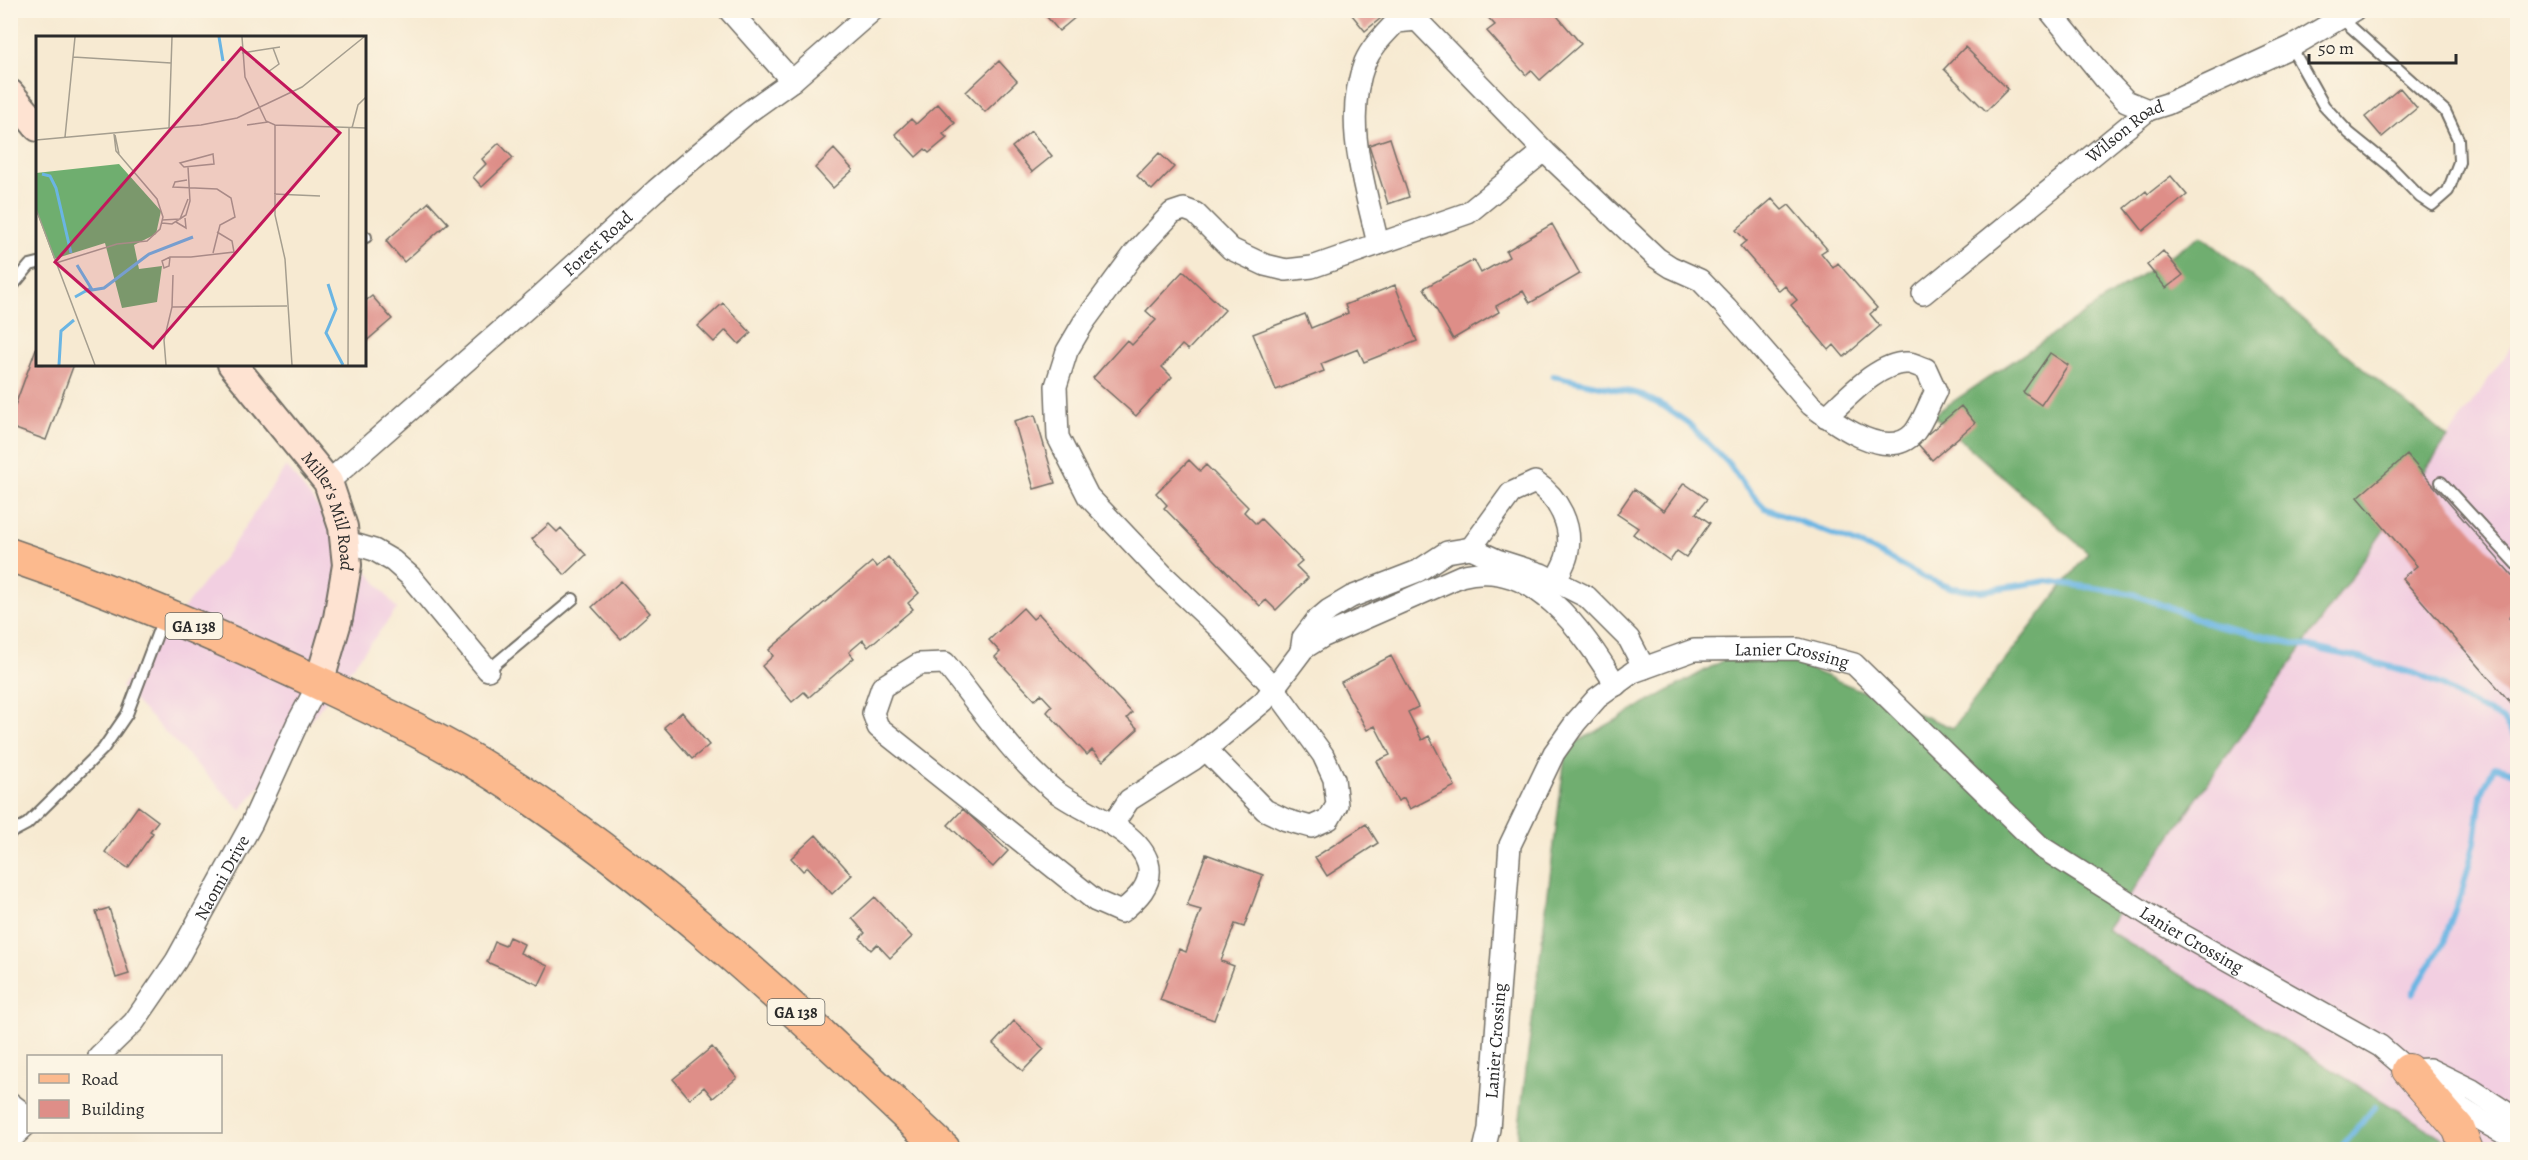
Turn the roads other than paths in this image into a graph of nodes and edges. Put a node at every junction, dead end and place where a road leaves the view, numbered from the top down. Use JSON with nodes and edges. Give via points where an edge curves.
{"nodes":[{"id":1,"x":729,"y":10,"type":"edge"},
{"id":2,"x":873,"y":10,"type":"edge"},
{"id":3,"x":2049,"y":10,"type":"edge"},
{"id":4,"x":2348,"y":15,"type":"edge"},
{"id":5,"x":2291,"y":47,"type":"junction"},
{"id":6,"x":792,"y":81,"type":"junction"},
{"id":7,"x":10,"y":94,"type":"edge"},
{"id":8,"x":2148,"y":110,"type":"junction"},
{"id":9,"x":36,"y":125,"type":"edge"},
{"id":10,"x":1544,"y":151,"type":"junction"},
{"id":11,"x":1378,"y":244,"type":"junction"},
{"id":12,"x":36,"y":264,"type":"edge"},
{"id":13,"x":10,"y":289,"type":"edge"},
{"id":14,"x":1923,"y":294,"type":"dead end"},
{"id":15,"x":234,"y":366,"type":"edge"},
{"id":16,"x":1827,"y":417,"type":"junction"},
{"id":17,"x":328,"y":482,"type":"junction"},
{"id":18,"x":2441,"y":482,"type":"dead end"},
{"id":19,"x":344,"y":541,"type":"junction"},
{"id":20,"x":1471,"y":548,"type":"junction"},
{"id":21,"x":10,"y":555,"type":"edge"},
{"id":22,"x":2517,"y":566,"type":"edge"},
{"id":23,"x":1555,"y":581,"type":"junction"},
{"id":24,"x":573,"y":599,"type":"dead end"},
{"id":25,"x":165,"y":613,"type":"junction"},
{"id":26,"x":1301,"y":650,"type":"junction"},
{"id":27,"x":1644,"y":668,"type":"junction"},
{"id":28,"x":488,"y":670,"type":"joint"},
{"id":29,"x":319,"y":683,"type":"junction"},
{"id":30,"x":1616,"y":684,"type":"junction"},
{"id":31,"x":1274,"y":688,"type":"junction"},
{"id":32,"x":1206,"y":750,"type":"junction"},
{"id":33,"x":1113,"y":824,"type":"junction"},
{"id":34,"x":10,"y":833,"type":"edge"},
{"id":35,"x":100,"y":1055,"type":"edge"},
{"id":36,"x":2408,"y":1070,"type":"junction"},
{"id":37,"x":10,"y":1103,"type":"edge"},
{"id":38,"x":27,"y":1116,"type":"edge"},
{"id":39,"x":2517,"y":1120,"type":"edge"},
{"id":40,"x":27,"y":1124,"type":"edge"},
{"id":41,"x":10,"y":1140,"type":"edge"},
{"id":42,"x":2517,"y":1140,"type":"edge"},
{"id":43,"x":944,"y":1149,"type":"edge"},
{"id":44,"x":1484,"y":1149,"type":"edge"},
{"id":45,"x":2467,"y":1149,"type":"edge"}],
"edges":[{"from":1,"to":6,"type":"street"},
{"from":2,"to":6,"type":"street","name":"Forest Road"},
{"from":3,"to":8,"type":"street","via":[[2104,79],[2126,101]]},
{"from":4,"to":5,"type":"street","name":"Wilson Road"},
{"from":4,"to":5,"type":"lane","via":[[2445,111],[2458,139],[2459,162],[2448,191],[2432,205],[2349,133],[2324,106]]},
{"from":5,"to":8,"type":"street","name":"Wilson Road"},
{"from":6,"to":17,"type":"street","name":"Forest Road","via":[[747,113],[656,190]]},
{"from":7,"to":9,"type":"street"},
{"from":8,"to":14,"type":"street","name":"Wilson Road"},
{"from":10,"to":11,"type":"street","via":[[1468,213]]},
{"from":10,"to":11,"type":"street","via":[[1416,20],[1396,22],[1366,62],[1357,95],[1355,141]]},
{"from":10,"to":16,"type":"street","via":[[1657,258],[1700,280],[1811,405]]},
{"from":11,"to":31,"type":"street","via":[[1312,267],[1286,270],[1231,249],[1195,213],[1184,209],[1172,213],[1134,254],[1084,322],[1067,351],[1056,386],[1058,437],[1088,496]]},
{"from":12,"to":13,"type":"lane","via":[[30,265]]},
{"from":15,"to":17,"type":"street","name":"Miller's Mill Road"},
{"from":16,"to":16,"type":"street","via":[[1856,436],[1894,444],[1913,434],[1936,392],[1926,369],[1908,363],[1886,367]]},
{"from":17,"to":19,"type":"street","name":"Miller's Mill Road"},
{"from":18,"to":22,"type":"lane"},
{"from":19,"to":28,"type":"street","via":[[374,550],[410,576]]},
{"from":19,"to":29,"type":"street","name":"Miller's Mill Road","via":[[347,565],[338,618]]},
{"from":20,"to":23,"type":"street"},
{"from":20,"to":23,"type":"street","via":[[1511,494],[1535,482],[1548,491],[1565,516],[1567,555]]},
{"from":20,"to":26,"type":"street","via":[[1448,552],[1419,571],[1329,610],[1303,638]]},
{"from":21,"to":25,"type":"highway","number":"GA 138"},
{"from":23,"to":27,"type":"street","via":[[1587,597],[1611,619],[1629,639]]},
{"from":24,"to":28,"type":"lane"},
{"from":25,"to":29,"type":"highway","number":"GA 138"},
{"from":25,"to":34,"type":"lane","via":[[127,714],[115,732],[66,787],[27,824]]},
{"from":26,"to":30,"type":"street","via":[[1322,637],[1476,572],[1508,576],[1557,604],[1584,635]]},
{"from":26,"to":31,"type":"street"},
{"from":27,"to":30,"type":"street","name":"Lanier Crossing"},
{"from":27,"to":36,"type":"street","name":"Lanier Crossing","via":[[1694,650],[1739,649],[1798,649],[1854,664],[2041,847],[2163,924],[2380,1046]]},
{"from":29,"to":35,"type":"street","name":"Naomi Drive","via":[[252,823],[176,961],[134,1022]]},
{"from":29,"to":43,"type":"highway","number":"GA 138","via":[[454,750],[573,829],[757,976]]},
{"from":30,"to":44,"type":"street","name":"Lanier Crossing","via":[[1597,698],[1554,753],[1510,845],[1489,1129]]},
{"from":31,"to":32,"type":"street"},
{"from":31,"to":32,"type":"street","via":[[1312,739],[1334,779],[1337,805],[1329,819],[1311,827],[1265,810]]},
{"from":32,"to":33,"type":"street","via":[[1129,800]]},
{"from":33,"to":33,"type":"street","via":[[1140,849],[1148,864],[1147,881],[1138,898],[1121,912],[1096,900],[878,727],[873,713],[882,687],[919,664],[945,663],[1030,768],[1057,793]]},
{"from":36,"to":39,"type":"street","via":[[2429,1069],[2472,1090]]},
{"from":36,"to":42,"type":"street","name":"Lanier Crossing","via":[[2483,1124]]},
{"from":36,"to":45,"type":"main road","via":[[2458,1128]]},
{"from":37,"to":38,"type":"street"},
{"from":40,"to":41,"type":"street"}]}
